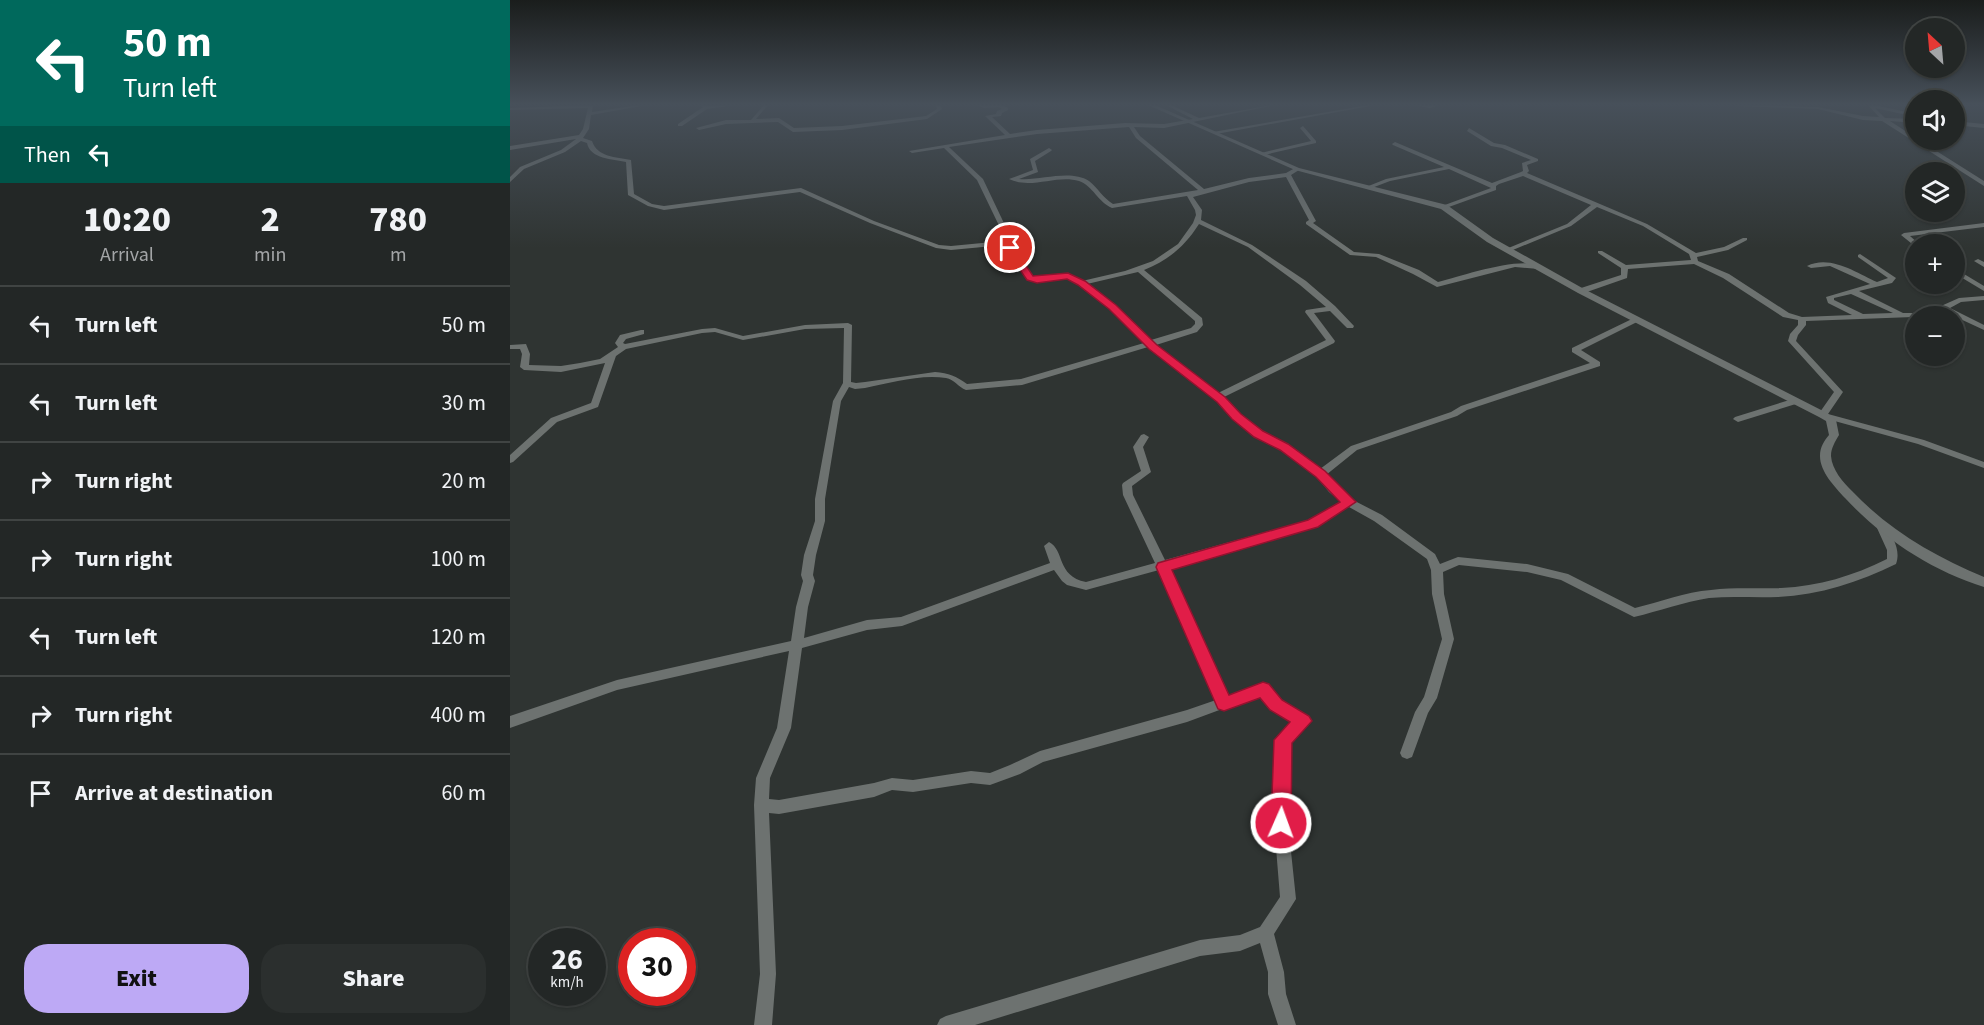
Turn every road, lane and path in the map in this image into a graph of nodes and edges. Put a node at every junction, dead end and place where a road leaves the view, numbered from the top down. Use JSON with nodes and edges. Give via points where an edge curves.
{"nodes":[{"id":1,"x":556,"y":153,"type":"edge"},
{"id":2,"x":597,"y":153,"type":"edge"},
{"id":3,"x":952,"y":153,"type":"edge"},
{"id":4,"x":1044,"y":153,"type":"edge"},
{"id":5,"x":1157,"y":153,"type":"edge"},
{"id":6,"x":1264,"y":153,"type":"edge"},
{"id":7,"x":1414,"y":153,"type":"edge"},
{"id":8,"x":1519,"y":153,"type":"edge"},
{"id":9,"x":1935,"y":153,"type":"edge"},
{"id":10,"x":1447,"y":168,"type":"junction"},
{"id":11,"x":1297,"y":169,"type":"junction"},
{"id":12,"x":1523,"y":174,"type":"junction"},
{"id":13,"x":1288,"y":175,"type":"junction"},
{"id":14,"x":510,"y":180,"type":"edge"},
{"id":15,"x":1984,"y":184,"type":"edge"},
{"id":16,"x":1493,"y":186,"type":"junction"},
{"id":17,"x":1369,"y":187,"type":"junction"},
{"id":18,"x":1204,"y":192,"type":"junction"},
{"id":19,"x":1195,"y":193,"type":"junction"},
{"id":20,"x":1595,"y":203,"type":"junction"},
{"id":21,"x":1444,"y":207,"type":"junction"},
{"id":22,"x":1198,"y":221,"type":"junction"},
{"id":23,"x":1984,"y":225,"type":"edge"},
{"id":24,"x":1912,"y":234,"type":"edge"},
{"id":25,"x":1745,"y":239,"type":"dead end"},
{"id":26,"x":1006,"y":243,"type":"junction"},
{"id":27,"x":1508,"y":250,"type":"junction"},
{"id":28,"x":1600,"y":252,"type":"dead end"},
{"id":29,"x":1860,"y":256,"type":"dead end"},
{"id":30,"x":1694,"y":259,"type":"junction"},
{"id":31,"x":1811,"y":266,"type":"dead end"},
{"id":32,"x":1539,"y":267,"type":"junction"},
{"id":33,"x":1625,"y":267,"type":"junction"},
{"id":34,"x":1140,"y":270,"type":"junction"},
{"id":35,"x":1965,"y":277,"type":"edge"},
{"id":36,"x":1081,"y":283,"type":"junction"},
{"id":37,"x":1876,"y":284,"type":"junction"},
{"id":38,"x":1984,"y":289,"type":"edge"},
{"id":39,"x":1581,"y":291,"type":"junction"},
{"id":40,"x":1852,"y":291,"type":"junction"},
{"id":41,"x":1984,"y":298,"type":"edge"},
{"id":42,"x":1948,"y":306,"type":"edge"},
{"id":43,"x":1332,"y":308,"type":"junction"},
{"id":44,"x":1903,"y":315,"type":"joint"},
{"id":45,"x":1862,"y":317,"type":"junction"},
{"id":46,"x":1965,"y":318,"type":"edge"},
{"id":47,"x":1802,"y":319,"type":"junction"},
{"id":48,"x":1637,"y":320,"type":"junction"},
{"id":49,"x":1350,"y":326,"type":"dead end"},
{"id":50,"x":1984,"y":328,"type":"edge"},
{"id":51,"x":640,"y":332,"type":"dead end"},
{"id":52,"x":1148,"y":342,"type":"junction"},
{"id":53,"x":510,"y":347,"type":"edge"},
{"id":54,"x":623,"y":347,"type":"junction"},
{"id":55,"x":612,"y":355,"type":"junction"},
{"id":56,"x":847,"y":383,"type":"junction"},
{"id":57,"x":1218,"y":396,"type":"junction"},
{"id":58,"x":1796,"y":401,"type":"junction"},
{"id":59,"x":1823,"y":415,"type":"junction"},
{"id":60,"x":1738,"y":419,"type":"dead end"},
{"id":61,"x":1144,"y":437,"type":"dead end"},
{"id":62,"x":510,"y":460,"type":"edge"},
{"id":63,"x":1984,"y":465,"type":"edge"},
{"id":64,"x":1320,"y":474,"type":"junction"},
{"id":65,"x":1349,"y":502,"type":"junction"},
{"id":66,"x":1882,"y":528,"type":"junction"},
{"id":67,"x":1049,"y":546,"type":"dead end"},
{"id":68,"x":1056,"y":566,"type":"junction"},
{"id":69,"x":1163,"y":567,"type":"junction"},
{"id":70,"x":1437,"y":570,"type":"junction"},
{"id":71,"x":1984,"y":582,"type":"edge"},
{"id":72,"x":798,"y":644,"type":"junction"},
{"id":73,"x":1224,"y":704,"type":"junction"},
{"id":74,"x":510,"y":722,"type":"edge"},
{"id":75,"x":1407,"y":753,"type":"dead end"},
{"id":76,"x":761,"y":805,"type":"junction"},
{"id":77,"x":1266,"y":933,"type":"junction"},
{"id":78,"x":763,"y":1025,"type":"edge"},
{"id":79,"x":946,"y":1025,"type":"edge"},
{"id":80,"x":1287,"y":1025,"type":"edge"}],
"edges":[{"from":1,"to":14,"type":"street","via":[[522,168]]},
{"from":2,"to":26,"type":"street","via":[[629,161],[631,195],[650,205],[664,208],[801,190],[938,246]]},
{"from":3,"to":26,"type":"street","via":[[980,179],[1004,225]]},
{"from":4,"to":19,"type":"street","via":[[1032,160],[1036,171],[1012,179],[1037,183],[1080,179],[1112,206]]},
{"from":5,"to":18,"type":"street"},
{"from":6,"to":11,"type":"street"},
{"from":7,"to":10,"type":"street"},
{"from":8,"to":12,"type":"street","via":[[1536,160],[1524,164]]},
{"from":9,"to":15,"type":"street"},
{"from":10,"to":16,"type":"street"},
{"from":10,"to":17,"type":"street","via":[[1383,180]]},
{"from":11,"to":13,"type":"street"},
{"from":11,"to":17,"type":"street"},
{"from":12,"to":16,"type":"street"},
{"from":12,"to":20,"type":"street"},
{"from":13,"to":18,"type":"street"},
{"from":13,"to":32,"type":"street","via":[[1313,221],[1308,223],[1324,237],[1352,254],[1377,255],[1416,272],[1431,284],[1446,284],[1515,265]]},
{"from":16,"to":21,"type":"street","via":[[1494,189]]},
{"from":17,"to":21,"type":"street"},
{"from":18,"to":19,"type":"street"},
{"from":19,"to":22,"type":"street","via":[[1190,196],[1197,205]]},
{"from":20,"to":27,"type":"street","via":[[1569,225]]},
{"from":20,"to":30,"type":"street","via":[[1645,225],[1692,252]]},
{"from":21,"to":27,"type":"street"},
{"from":22,"to":34,"type":"street","via":[[1186,240],[1167,257]]},
{"from":22,"to":43,"type":"street","via":[[1250,246]]},
{"from":23,"to":24,"type":"street"},
{"from":25,"to":30,"type":"street"},
{"from":26,"to":36,"type":"street","via":[[1030,278],[1068,276]]},
{"from":27,"to":32,"type":"street"},
{"from":28,"to":33,"type":"street"},
{"from":29,"to":37,"type":"street","via":[[1892,278]]},
{"from":30,"to":33,"type":"street"},
{"from":30,"to":47,"type":"street","via":[[1786,315]]},
{"from":31,"to":37,"type":"street","via":[[1831,264]]},
{"from":32,"to":39,"type":"street"},
{"from":33,"to":39,"type":"street","via":[[1623,276]]},
{"from":34,"to":36,"type":"street"},
{"from":34,"to":52,"type":"street","via":[[1199,320],[1194,330]]},
{"from":35,"to":38,"type":"street"},
{"from":36,"to":52,"type":"street","via":[[1113,307]]},
{"from":37,"to":40,"type":"street"},
{"from":39,"to":48,"type":"street"},
{"from":40,"to":44,"type":"street"},
{"from":40,"to":45,"type":"street","via":[[1830,297]]},
{"from":41,"to":42,"type":"street","via":[[1959,300]]},
{"from":43,"to":49,"type":"street"},
{"from":43,"to":57,"type":"street","via":[[1309,312],[1331,341]]},
{"from":44,"to":45,"type":"street"},
{"from":45,"to":47,"type":"street"},
{"from":46,"to":50,"type":"street"},
{"from":47,"to":59,"type":"street","via":[[1803,325],[1792,341],[1839,392]]},
{"from":48,"to":58,"type":"street"},
{"from":48,"to":64,"type":"street","via":[[1578,346],[1575,350],[1597,364],[1354,448]]},
{"from":51,"to":54,"type":"street","via":[[622,337],[619,343]]},
{"from":52,"to":56,"type":"street","via":[[1001,386],[966,387],[954,377],[905,378],[865,386]]},
{"from":52,"to":57,"type":"street"},
{"from":53,"to":55,"type":"street","via":[[523,346],[524,367],[561,369],[603,361]]},
{"from":54,"to":55,"type":"street"},
{"from":54,"to":56,"type":"street","via":[[702,331],[715,330],[743,338],[805,327],[848,325]]},
{"from":55,"to":62,"type":"street","via":[[595,405],[554,420]]},
{"from":56,"to":72,"type":"street","via":[[837,401]]},
{"from":57,"to":64,"type":"street","via":[[1259,434]]},
{"from":58,"to":59,"type":"street"},
{"from":58,"to":60,"type":"street"},
{"from":59,"to":63,"type":"street","via":[[1921,442]]},
{"from":59,"to":66,"type":"street","via":[[1831,420],[1834,435],[1826,449],[1826,462],[1835,480]]},
{"from":61,"to":69,"type":"street","via":[[1138,447],[1146,472],[1126,489]]},
{"from":64,"to":65,"type":"street"},
{"from":65,"to":69,"type":"street","via":[[1313,523]]},
{"from":65,"to":70,"type":"street","via":[[1431,557]]},
{"from":66,"to":70,"type":"street","via":[[1893,550],[1892,561],[1860,577],[1786,593],[1709,594],[1634,613],[1564,577],[1527,568],[1458,561]]},
{"from":66,"to":71,"type":"street","via":[[1910,548]]},
{"from":67,"to":68,"type":"street"},
{"from":68,"to":69,"type":"street","via":[[1072,585],[1086,586]]},
{"from":68,"to":72,"type":"street","via":[[902,621],[867,625]]},
{"from":69,"to":73,"type":"street"},
{"from":70,"to":75,"type":"street","via":[[1448,639],[1430,698]]},
{"from":72,"to":74,"type":"street","via":[[617,685]]},
{"from":72,"to":76,"type":"street","via":[[784,728],[763,778]]},
{"from":73,"to":76,"type":"street","via":[[1040,757],[990,778],[970,777],[913,786],[892,784],[779,807]]},
{"from":73,"to":77,"type":"street","via":[[1263,689],[1276,705],[1303,721],[1283,740],[1281,823],[1288,899]]},
{"from":76,"to":78,"type":"street","via":[[768,974]]},
{"from":77,"to":79,"type":"street","via":[[1240,943],[1200,948]]},
{"from":77,"to":80,"type":"street"}]}
